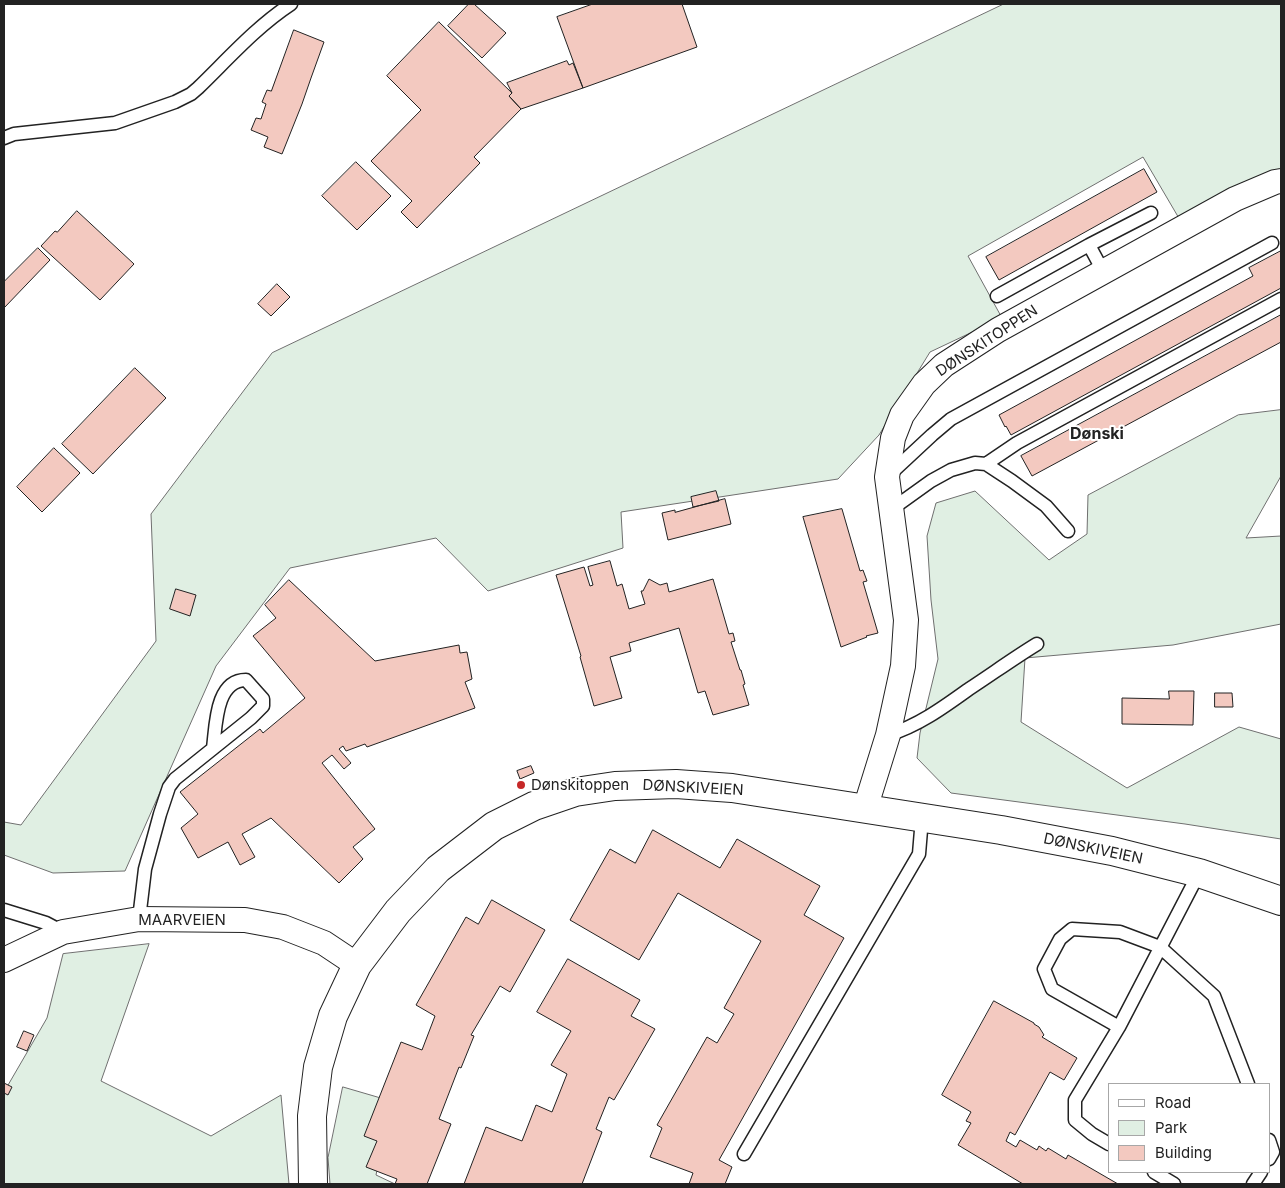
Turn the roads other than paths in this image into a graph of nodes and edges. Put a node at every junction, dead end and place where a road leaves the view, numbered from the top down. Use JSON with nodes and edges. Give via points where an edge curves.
{"nodes":[{"id":1,"x":291,"y":4,"type":"edge"},
{"id":2,"x":4,"y":138,"type":"edge"},
{"id":3,"x":1281,"y":181,"type":"edge"},
{"id":4,"x":1151,"y":213,"type":"dead end"},
{"id":5,"x":1272,"y":243,"type":"dead end"},
{"id":6,"x":1089,"y":245,"type":"junction"},
{"id":7,"x":1103,"y":271,"type":"junction"},
{"id":8,"x":997,"y":296,"type":"dead end"},
{"id":9,"x":1281,"y":299,"type":"edge"},
{"id":10,"x":986,"y":464,"type":"junction"},
{"id":11,"x":888,"y":477,"type":"junction"},
{"id":12,"x":892,"y":509,"type":"junction"},
{"id":13,"x":1068,"y":531,"type":"dead end"},
{"id":14,"x":1037,"y":644,"type":"dead end"},
{"id":15,"x":888,"y":735,"type":"junction"},
{"id":16,"x":213,"y":748,"type":"junction"},
{"id":17,"x":865,"y":809,"type":"junction"},
{"id":18,"x":922,"y":818,"type":"junction"},
{"id":19,"x":1199,"y":872,"type":"junction"},
{"id":20,"x":1281,"y":901,"type":"edge"},
{"id":21,"x":4,"y":910,"type":"edge"},
{"id":22,"x":139,"y":919,"type":"junction"},
{"id":23,"x":63,"y":932,"type":"junction"},
{"id":24,"x":1160,"y":947,"type":"junction"},
{"id":25,"x":4,"y":960,"type":"edge"},
{"id":26,"x":357,"y":965,"type":"junction"},
{"id":27,"x":1119,"y":1027,"type":"junction"},
{"id":28,"x":1248,"y":1083,"type":"edge"},
{"id":29,"x":1108,"y":1143,"type":"edge"},
{"id":30,"x":1270,"y":1143,"type":"edge"},
{"id":31,"x":744,"y":1154,"type":"dead end"},
{"id":32,"x":1270,"y":1157,"type":"edge"},
{"id":33,"x":1156,"y":1173,"type":"edge"},
{"id":34,"x":1260,"y":1173,"type":"edge"},
{"id":35,"x":313,"y":1184,"type":"edge"},
{"id":36,"x":1174,"y":1184,"type":"edge"},
{"id":37,"x":1253,"y":1184,"type":"edge"}],
"edges":[{"from":1,"to":2,"type":"lane","via":[[252,35],[191,94],[175,102],[115,123],[14,134]]},
{"from":3,"to":7,"type":"street","name":"DØNSKITOPPEN","via":[[1235,199]]},
{"from":4,"to":6,"type":"lane"},
{"from":5,"to":11,"type":"lane","via":[[951,419]]},
{"from":6,"to":7,"type":"lane"},
{"from":6,"to":8,"type":"lane"},
{"from":7,"to":11,"type":"street","name":"DØNSKITOPPEN","via":[[998,330],[944,365],[924,384],[902,415],[894,438]]},
{"from":9,"to":10,"type":"lane","via":[[1017,443]]},
{"from":10,"to":12,"type":"lane","via":[[975,463],[951,470]]},
{"from":10,"to":13,"type":"lane","via":[[1046,506]]},
{"from":11,"to":12,"type":"street","name":"DØNSKITOPPEN"},
{"from":12,"to":15,"type":"street","name":"DØNSKITOPPEN","via":[[906,620],[903,666]]},
{"from":14,"to":15,"type":"lane","via":[[945,706],[904,730]]},
{"from":15,"to":17,"type":"street","name":"DØNSKITOPPEN"},
{"from":16,"to":16,"type":"lane","via":[[263,706],[263,699],[246,680],[227,689],[219,704]]},
{"from":16,"to":22,"type":"lane","via":[[175,779],[170,787],[145,869]]},
{"from":17,"to":18,"type":"street","name":"DØNSKIVEIEN"},
{"from":17,"to":26,"type":"street","name":"DØNSKIVEIEN","via":[[732,788],[676,784],[615,786],[575,792],[534,806],[494,826],[438,869],[398,911]]},
{"from":18,"to":19,"type":"street","name":"DØNSKIVEIEN","via":[[1112,851]]},
{"from":18,"to":31,"type":"lane","via":[[919,854]]},
{"from":19,"to":20,"type":"street","name":"DØNSKIVEIEN"},
{"from":19,"to":24,"type":"lane"},
{"from":21,"to":23,"type":"lane"},
{"from":22,"to":23,"type":"street","name":"MAARVEIEN"},
{"from":22,"to":26,"type":"street","name":"MAARVEIEN","via":[[245,920],[283,927],[324,943]]},
{"from":23,"to":25,"type":"street","name":"MAARVEIEN"},
{"from":24,"to":27,"type":"lane"},
{"from":24,"to":27,"type":"lane","via":[[1120,932],[1072,929],[1060,939],[1044,970],[1052,989]]},
{"from":24,"to":28,"type":"lane","via":[[1214,996]]},
{"from":26,"to":35,"type":"street","name":"DØNSKIVEIEN","via":[[333,1016],[318,1067],[312,1116]]},
{"from":27,"to":29,"type":"lane","via":[[1075,1100],[1075,1120]]},
{"from":30,"to":32,"type":"lane","via":[[1273,1152]]},
{"from":33,"to":36,"type":"lane"},
{"from":34,"to":37,"type":"lane"}]}
